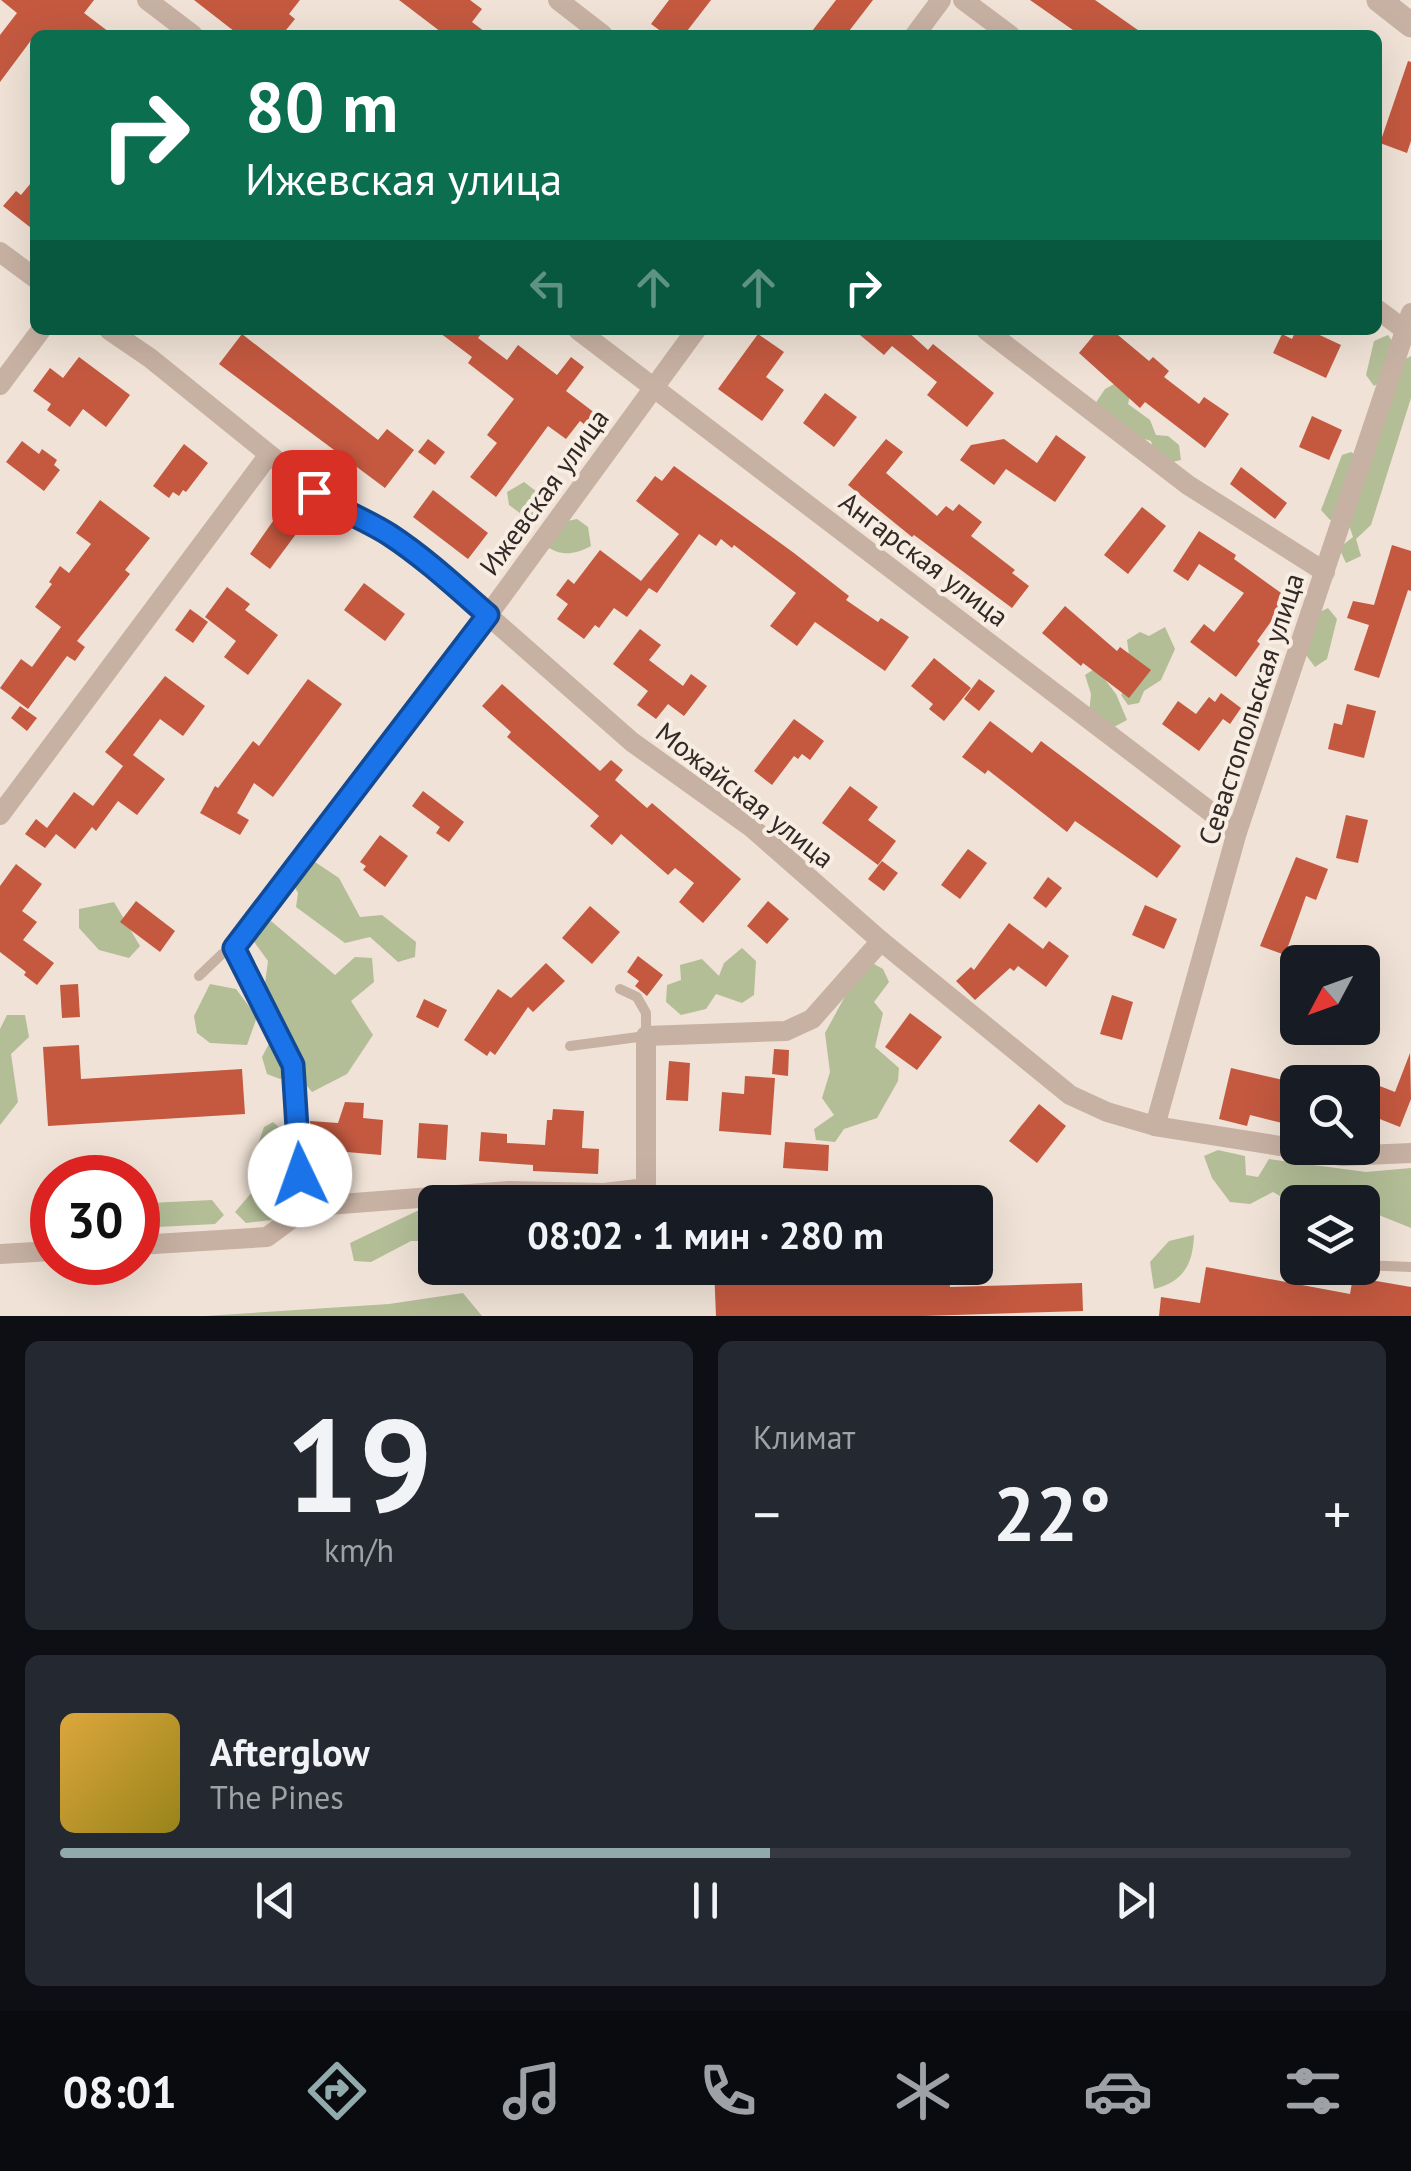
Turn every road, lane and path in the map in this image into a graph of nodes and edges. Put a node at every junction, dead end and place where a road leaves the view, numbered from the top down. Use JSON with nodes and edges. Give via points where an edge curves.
{"nodes":[{"id":1,"x":147,"y":0,"type":"edge"},
{"id":2,"x":558,"y":0,"type":"edge"},
{"id":3,"x":941,"y":0,"type":"edge"},
{"id":4,"x":964,"y":0,"type":"edge"},
{"id":5,"x":1379,"y":0,"type":"edge"},
{"id":6,"x":1411,"y":25,"type":"edge"},
{"id":7,"x":186,"y":30,"type":"edge"},
{"id":8,"x":597,"y":30,"type":"edge"},
{"id":9,"x":918,"y":30,"type":"edge"},
{"id":10,"x":1003,"y":30,"type":"edge"},
{"id":11,"x":0,"y":252,"type":"edge"},
{"id":12,"x":30,"y":274,"type":"edge"},
{"id":13,"x":1382,"y":312,"type":"edge"},
{"id":14,"x":1408,"y":322,"type":"edge"},
{"id":15,"x":37,"y":335,"type":"edge"},
{"id":16,"x":116,"y":335,"type":"edge"},
{"id":17,"x":585,"y":335,"type":"edge"},
{"id":18,"x":692,"y":335,"type":"edge"},
{"id":19,"x":993,"y":335,"type":"edge"},
{"id":20,"x":0,"y":385,"type":"edge"},
{"id":21,"x":654,"y":388,"type":"junction"},
{"id":22,"x":268,"y":456,"type":"junction"},
{"id":23,"x":1325,"y":572,"type":"junction"},
{"id":24,"x":488,"y":615,"type":"junction"},
{"id":25,"x":0,"y":815,"type":"edge"},
{"id":26,"x":1238,"y":832,"type":"junction"},
{"id":27,"x":880,"y":941,"type":"junction"},
{"id":28,"x":234,"y":948,"type":"junction"},
{"id":29,"x":199,"y":976,"type":"dead end"},
{"id":30,"x":620,"y":989,"type":"dead end"},
{"id":31,"x":646,"y":1036,"type":"junction"},
{"id":32,"x":570,"y":1046,"type":"dead end"},
{"id":33,"x":1154,"y":1126,"type":"junction"},
{"id":34,"x":1411,"y":1153,"type":"edge"},
{"id":35,"x":302,"y":1211,"type":"junction"},
{"id":36,"x":160,"y":1244,"type":"edge"},
{"id":37,"x":30,"y":1252,"type":"edge"},
{"id":38,"x":0,"y":1254,"type":"edge"},
{"id":39,"x":1380,"y":1266,"type":"edge"},
{"id":40,"x":1411,"y":1267,"type":"edge"}],
"edges":[{"from":1,"to":7,"type":"street"},
{"from":2,"to":8,"type":"street"},
{"from":3,"to":9,"type":"street"},
{"from":4,"to":10,"type":"street"},
{"from":5,"to":6,"type":"street"},
{"from":11,"to":12,"type":"street"},
{"from":13,"to":14,"type":"street"},
{"from":14,"to":23,"type":"street","name":"Севастопольская улица"},
{"from":15,"to":20,"type":"street"},
{"from":16,"to":22,"type":"street","name":"Можайская улица"},
{"from":17,"to":21,"type":"street","name":"Ангарская улица"},
{"from":18,"to":21,"type":"street","name":"Ижевская улица"},
{"from":19,"to":23,"type":"street","via":[[1188,485]]},
{"from":21,"to":24,"type":"street","name":"Ижевская улица"},
{"from":21,"to":26,"type":"street","name":"Ангарская улица"},
{"from":22,"to":24,"type":"street","name":"Можайская улица","via":[[338,509],[417,553]]},
{"from":22,"to":25,"type":"street"},
{"from":23,"to":26,"type":"street","name":"Севастопольская улица"},
{"from":24,"to":27,"type":"street","name":"Можайская улица","via":[[632,742],[751,827]]},
{"from":24,"to":28,"type":"street","name":"Ижевская улица"},
{"from":26,"to":33,"type":"street","name":"Севастопольская улица"},
{"from":27,"to":31,"type":"street","via":[[812,1019],[786,1031]]},
{"from":27,"to":33,"type":"street","name":"Можайская улица","via":[[1070,1095]]},
{"from":28,"to":29,"type":"lane"},
{"from":28,"to":35,"type":"street","via":[[293,1065]]},
{"from":30,"to":31,"type":"lane","via":[[637,996]]},
{"from":31,"to":32,"type":"lane"},
{"from":31,"to":35,"type":"street","via":[[646,1188],[509,1190]]},
{"from":33,"to":34,"type":"street","name":"Можайская улица","via":[[1344,1156]]},
{"from":35,"to":36,"type":"street","via":[[267,1237]]},
{"from":37,"to":38,"type":"street"},
{"from":39,"to":40,"type":"lane"}]}
